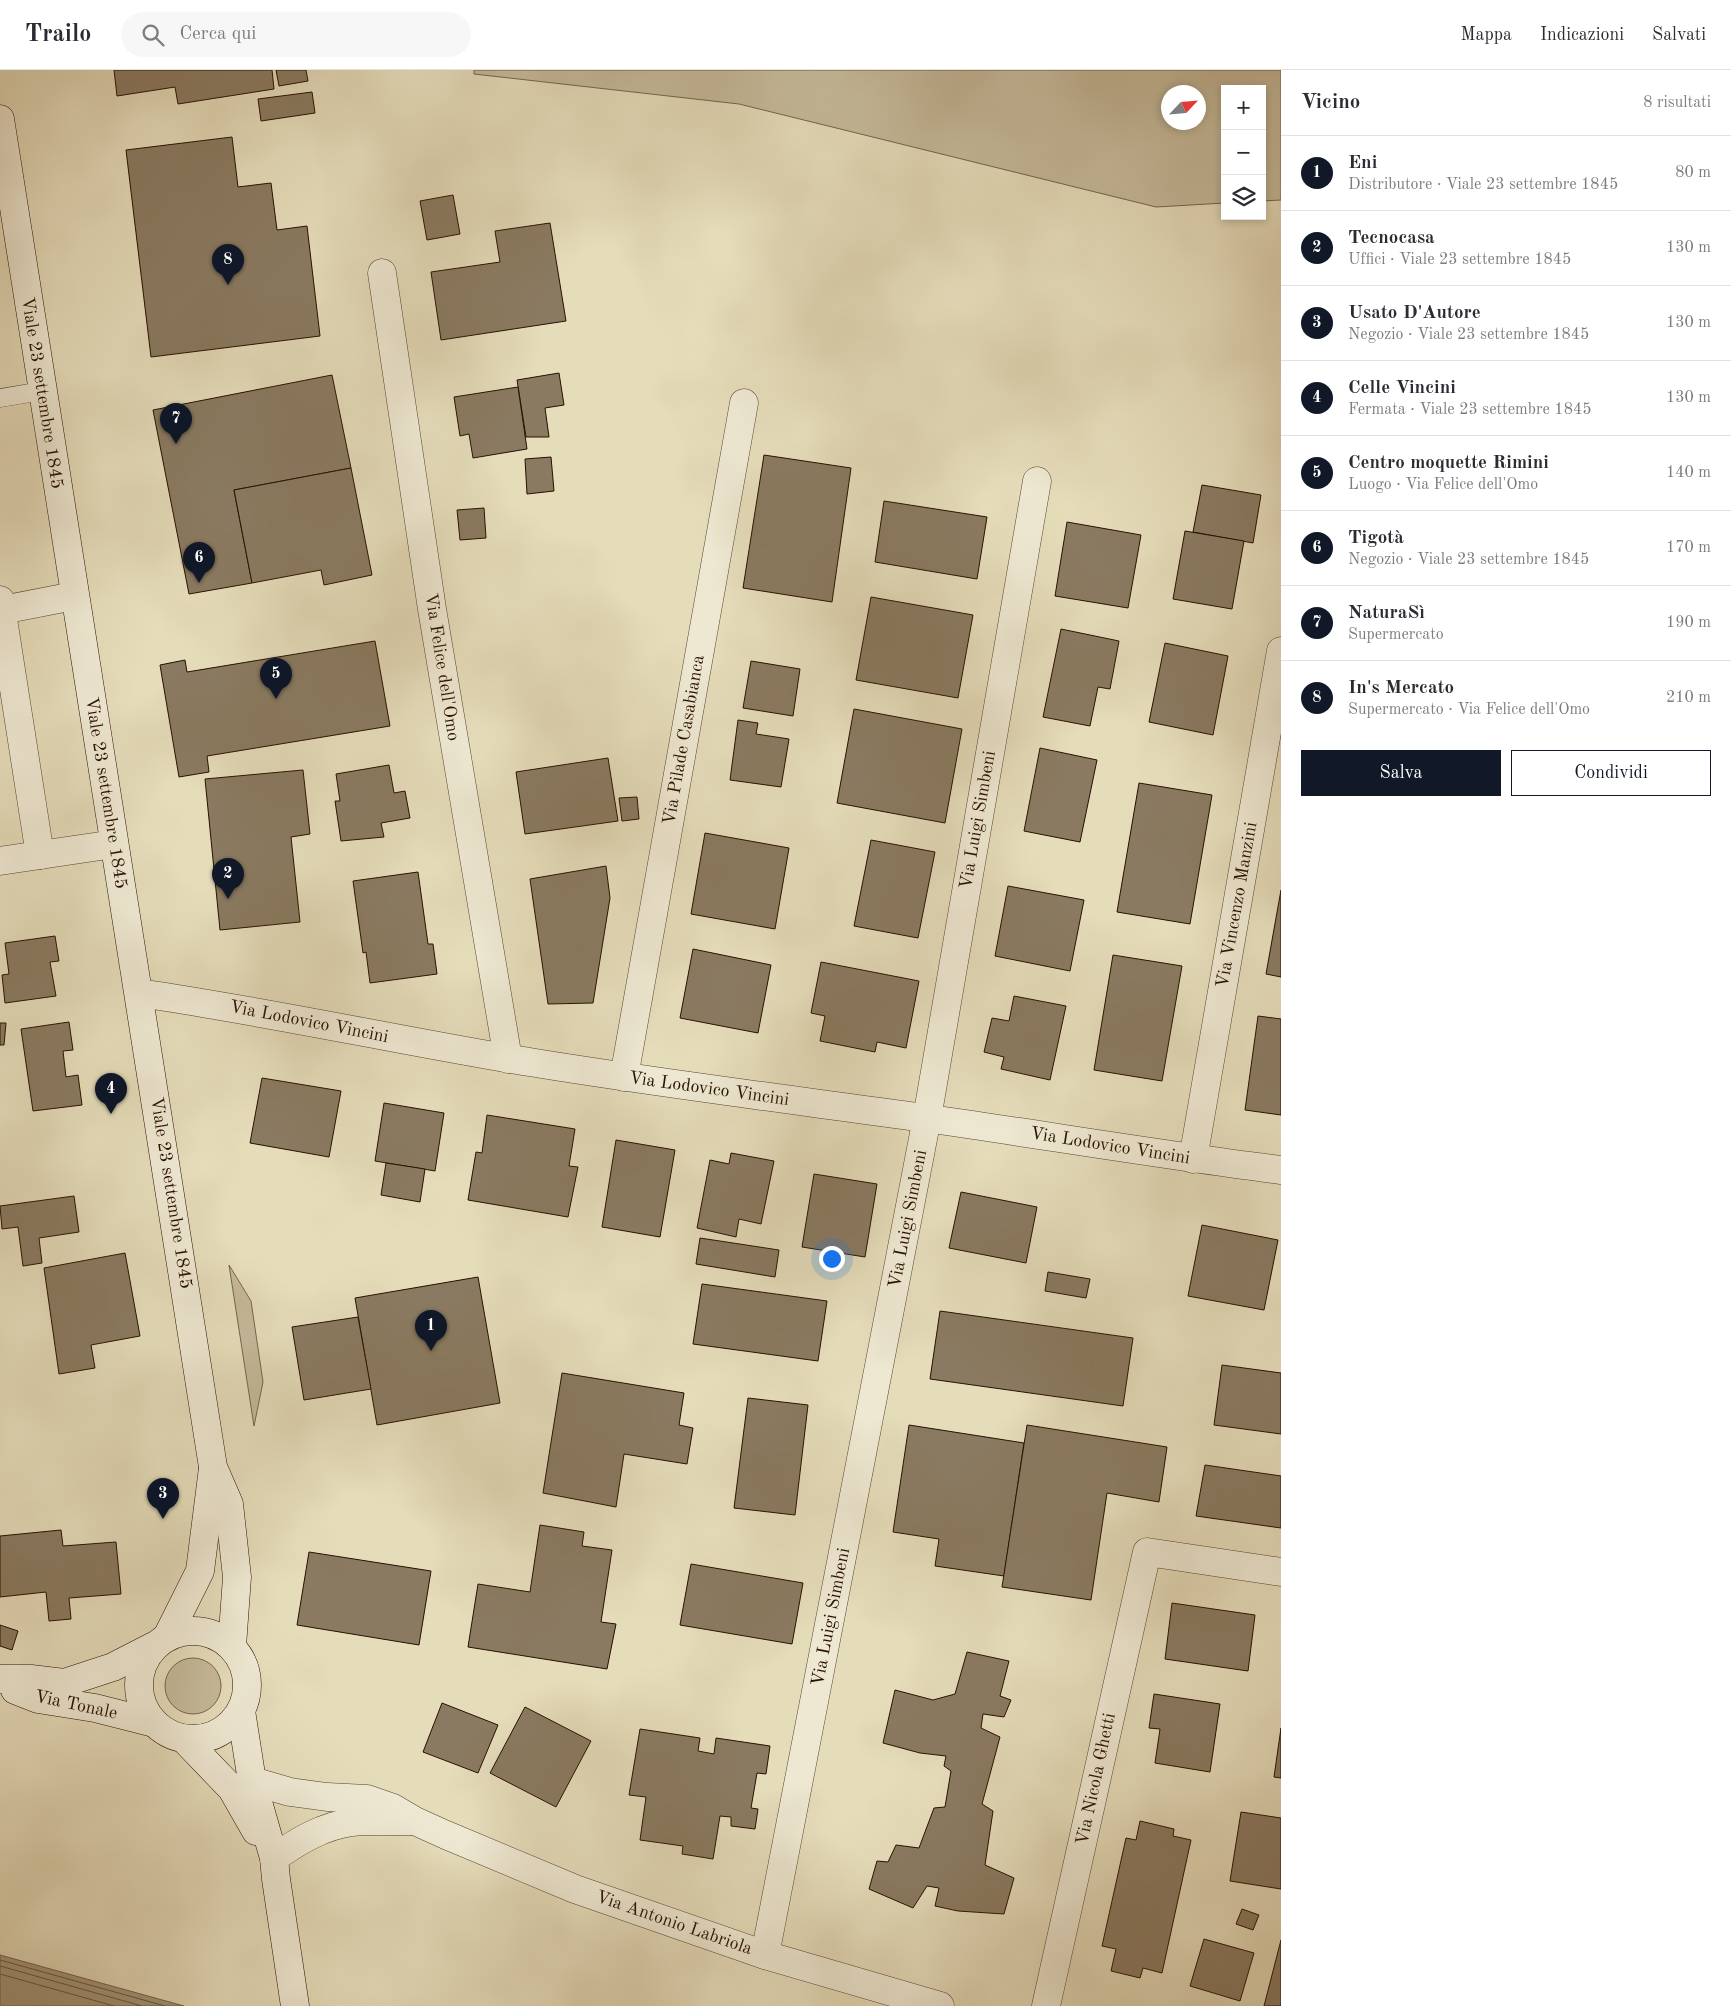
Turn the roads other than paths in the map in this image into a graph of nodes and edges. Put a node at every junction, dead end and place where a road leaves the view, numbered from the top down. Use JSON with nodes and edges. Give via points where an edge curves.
{"nodes":[{"id":1,"x":0,"y":119,"type":"edge"},
{"id":2,"x":382,"y":273,"type":"dead end"},
{"id":3,"x":42,"y":391,"type":"junction"},
{"id":4,"x":0,"y":398,"type":"edge"},
{"id":5,"x":744,"y":403,"type":"dead end"},
{"id":6,"x":1037,"y":481,"type":"dead end"},
{"id":7,"x":74,"y":596,"type":"junction"},
{"id":8,"x":1,"y":605,"type":"edge"},
{"id":9,"x":1281,"y":652,"type":"edge"},
{"id":10,"x":114,"y":844,"type":"junction"},
{"id":11,"x":40,"y":855,"type":"junction"},
{"id":12,"x":0,"y":861,"type":"edge"},
{"id":13,"x":139,"y":993,"type":"junction"},
{"id":14,"x":508,"y":1059,"type":"junction"},
{"id":15,"x":624,"y":1077,"type":"junction"},
{"id":16,"x":928,"y":1118,"type":"junction"},
{"id":17,"x":1193,"y":1159,"type":"junction"},
{"id":18,"x":1281,"y":1170,"type":"edge"},
{"id":19,"x":213,"y":1467,"type":"junction"},
{"id":20,"x":1281,"y":1572,"type":"edge"},
{"id":21,"x":161,"y":1641,"type":"junction"},
{"id":22,"x":232,"y":1646,"type":"junction"},
{"id":23,"x":0,"y":1679,"type":"edge"},
{"id":24,"x":0,"y":1684,"type":"edge"},
{"id":25,"x":242,"y":1710,"type":"junction"},
{"id":26,"x":154,"y":1723,"type":"junction"},
{"id":27,"x":184,"y":1739,"type":"junction"},
{"id":28,"x":252,"y":1781,"type":"junction"},
{"id":29,"x":414,"y":1821,"type":"junction"},
{"id":30,"x":275,"y":1868,"type":"junction"},
{"id":31,"x":765,"y":1955,"type":"junction"},
{"id":32,"x":295,"y":2006,"type":"edge"},
{"id":33,"x":940,"y":2006,"type":"edge"},
{"id":34,"x":1046,"y":2006,"type":"edge"}],
"edges":[{"from":1,"to":3,"type":"street","name":"Viale 23 settembre 1845"},
{"from":2,"to":14,"type":"street","name":"Via Felice dell'Omo","via":[[432,609]]},
{"from":3,"to":4,"type":"lane"},
{"from":3,"to":7,"type":"street","name":"Viale 23 settembre 1845"},
{"from":5,"to":15,"type":"street","name":"Via Pilade Casabianca"},
{"from":6,"to":16,"type":"street","name":"Via Luigi Simbeni"},
{"from":7,"to":8,"type":"street"},
{"from":7,"to":10,"type":"street","name":"Viale 23 settembre 1845"},
{"from":8,"to":11,"type":"street"},
{"from":9,"to":17,"type":"street","name":"Via Vincenzo Manzini"},
{"from":10,"to":11,"type":"street"},
{"from":10,"to":13,"type":"street","name":"Viale 23 settembre 1845"},
{"from":11,"to":12,"type":"street"},
{"from":13,"to":14,"type":"street","name":"Via Lodovico Vincini"},
{"from":13,"to":19,"type":"street","name":"Viale 23 settembre 1845"},
{"from":14,"to":15,"type":"street","name":"Via Lodovico Vincini"},
{"from":15,"to":16,"type":"street","name":"Via Lodovico Vincini"},
{"from":16,"to":17,"type":"street","name":"Via Lodovico Vincini"},
{"from":16,"to":31,"type":"street","name":"Via Luigi Simbeni"},
{"from":17,"to":18,"type":"street","name":"Via Lodovico Vincini"},
{"from":19,"to":21,"type":"street","name":"Viale 23 settembre 1845","via":[[200,1571]]},
{"from":19,"to":22,"type":"street","name":"Viale 23 settembre 1845","via":[[229,1504],[238,1577]]},
{"from":20,"to":34,"type":"street","name":"Via Nicola Ghetti","via":[[1147,1552]]},
{"from":21,"to":22,"type":"street","name":"Viale 23 settembre 1845","via":[[185,1630],[202,1630]]},
{"from":21,"to":23,"type":"street","name":"Via Tonale","via":[[113,1667],[64,1684]]},
{"from":21,"to":26,"type":"street","name":"Viale 23 settembre 1845","via":[[144,1660],[139,1676],[144,1710]]},
{"from":22,"to":25,"type":"street","name":"Viale 23 settembre 1845","via":[[242,1660],[247,1677],[247,1694]]},
{"from":24,"to":26,"type":"street","name":"Via Tonale","via":[[38,1699],[95,1708]]},
{"from":25,"to":27,"type":"street","name":"Viale 23 settembre 1845","via":[[217,1734],[201,1739]]},
{"from":25,"to":28,"type":"street","name":"Viale 23 settembre 1845"},
{"from":26,"to":27,"type":"street","name":"Viale 23 settembre 1845","via":[[168,1734]]},
{"from":27,"to":30,"type":"street","name":"Viale 23 settembre 1845","via":[[232,1788]]},
{"from":28,"to":29,"type":"street","name":"Via Antonio Labriola","via":[[290,1792],[367,1799],[393,1808]]},
{"from":28,"to":30,"type":"street","name":"Viale 23 settembre 1845"},
{"from":29,"to":30,"type":"street","name":"Via Antonio Labriola","via":[[353,1822],[328,1828],[297,1841]]},
{"from":29,"to":31,"type":"street","name":"Via Antonio Labriola","via":[[574,1888]]},
{"from":30,"to":32,"type":"street","name":"Viale 23 settembre 1845"},
{"from":31,"to":33,"type":"street","name":"Via Antonio Labriola"}]}
